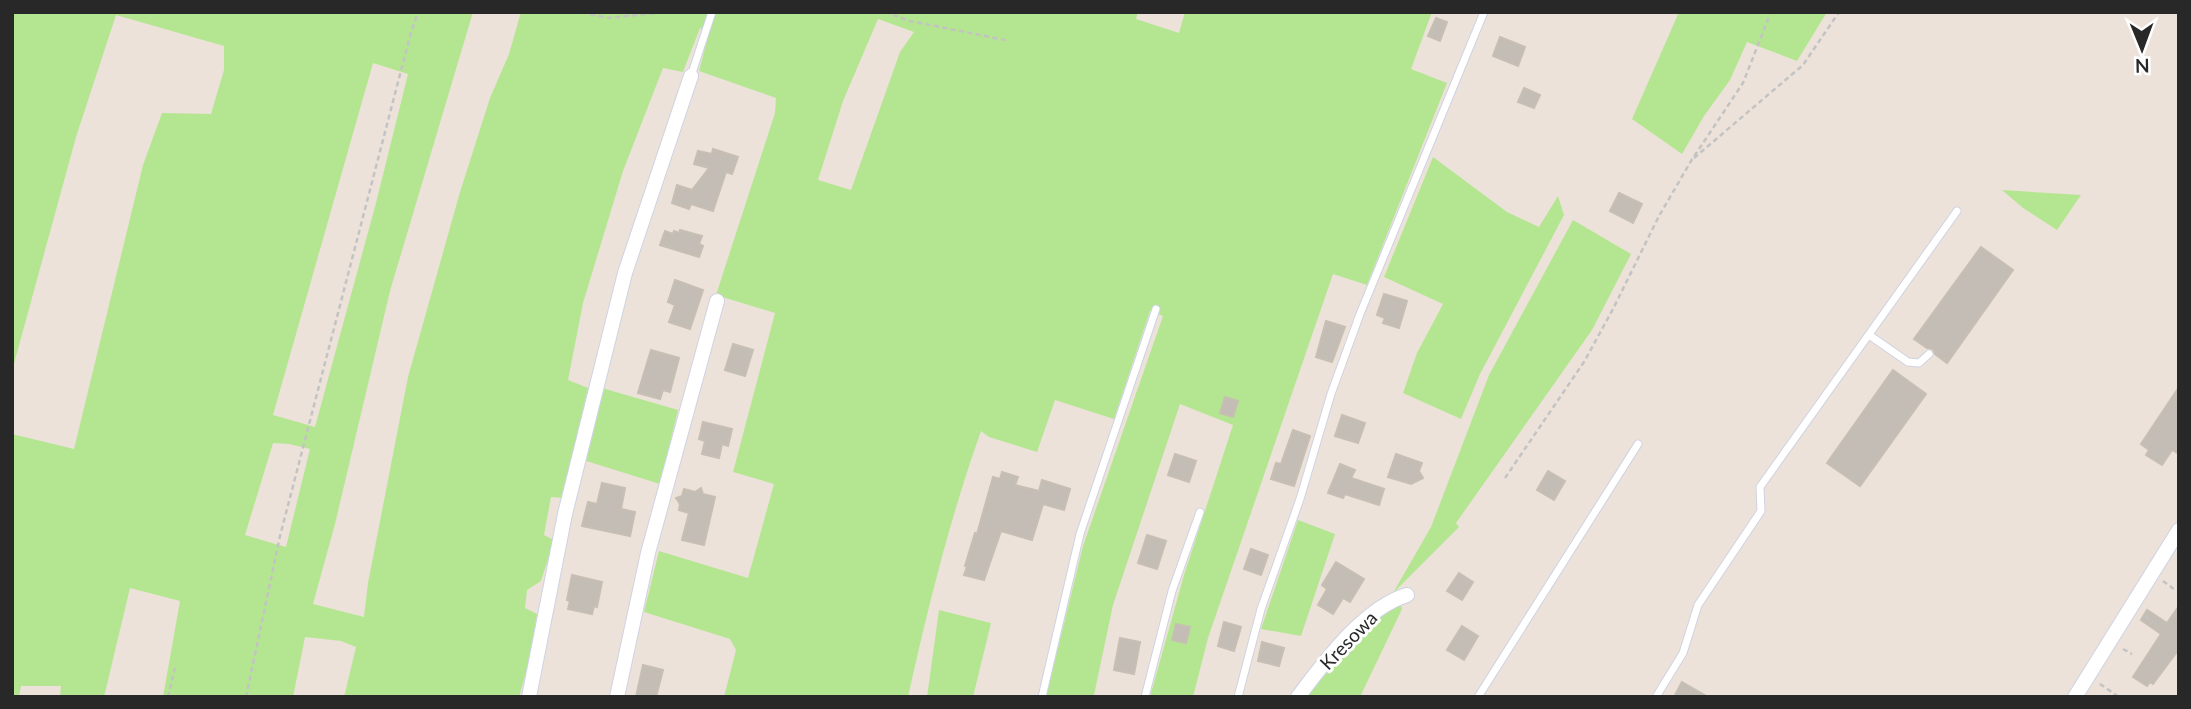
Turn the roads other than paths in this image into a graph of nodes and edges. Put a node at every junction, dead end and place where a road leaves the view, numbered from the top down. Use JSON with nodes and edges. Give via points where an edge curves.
{"nodes":[{"id":1,"x":712,"y":12,"type":"edge"},
{"id":2,"x":1484,"y":12,"type":"edge"},
{"id":3,"x":691,"y":76,"type":"joint"},
{"id":4,"x":1957,"y":211,"type":"dead end"},
{"id":5,"x":717,"y":301,"type":"dead end"},
{"id":6,"x":1156,"y":309,"type":"dead end"},
{"id":7,"x":1869,"y":335,"type":"junction"},
{"id":8,"x":1929,"y":354,"type":"dead end"},
{"id":9,"x":1638,"y":444,"type":"dead end"},
{"id":10,"x":1200,"y":512,"type":"dead end"},
{"id":11,"x":2179,"y":530,"type":"edge"},
{"id":12,"x":1407,"y":595,"type":"dead end"},
{"id":13,"x":529,"y":697,"type":"edge"},
{"id":14,"x":617,"y":697,"type":"edge"},
{"id":15,"x":1042,"y":697,"type":"edge"},
{"id":16,"x":1145,"y":697,"type":"edge"},
{"id":17,"x":1238,"y":697,"type":"edge"},
{"id":18,"x":1298,"y":697,"type":"edge"},
{"id":19,"x":1478,"y":697,"type":"edge"},
{"id":20,"x":1657,"y":697,"type":"edge"},
{"id":21,"x":2075,"y":697,"type":"edge"}],
"edges":[{"from":1,"to":3,"type":"lane"},
{"from":2,"to":17,"type":"lane","via":[[1331,394],[1261,609]]},
{"from":3,"to":13,"type":"street","via":[[625,273],[565,514]]},
{"from":4,"to":7,"type":"lane"},
{"from":5,"to":14,"type":"street","via":[[648,553]]},
{"from":6,"to":15,"type":"lane","via":[[1080,534]]},
{"from":7,"to":8,"type":"lane","via":[[1908,362],[1919,363]]},
{"from":7,"to":20,"type":"lane","via":[[1760,487],[1761,511],[1698,605],[1683,653]]},
{"from":9,"to":19,"type":"lane"},
{"from":10,"to":16,"type":"lane","via":[[1172,591]]},
{"from":11,"to":21,"type":"street"},
{"from":12,"to":18,"type":"street","name":"Kresowa","via":[[1393,599],[1362,623]]}]}
